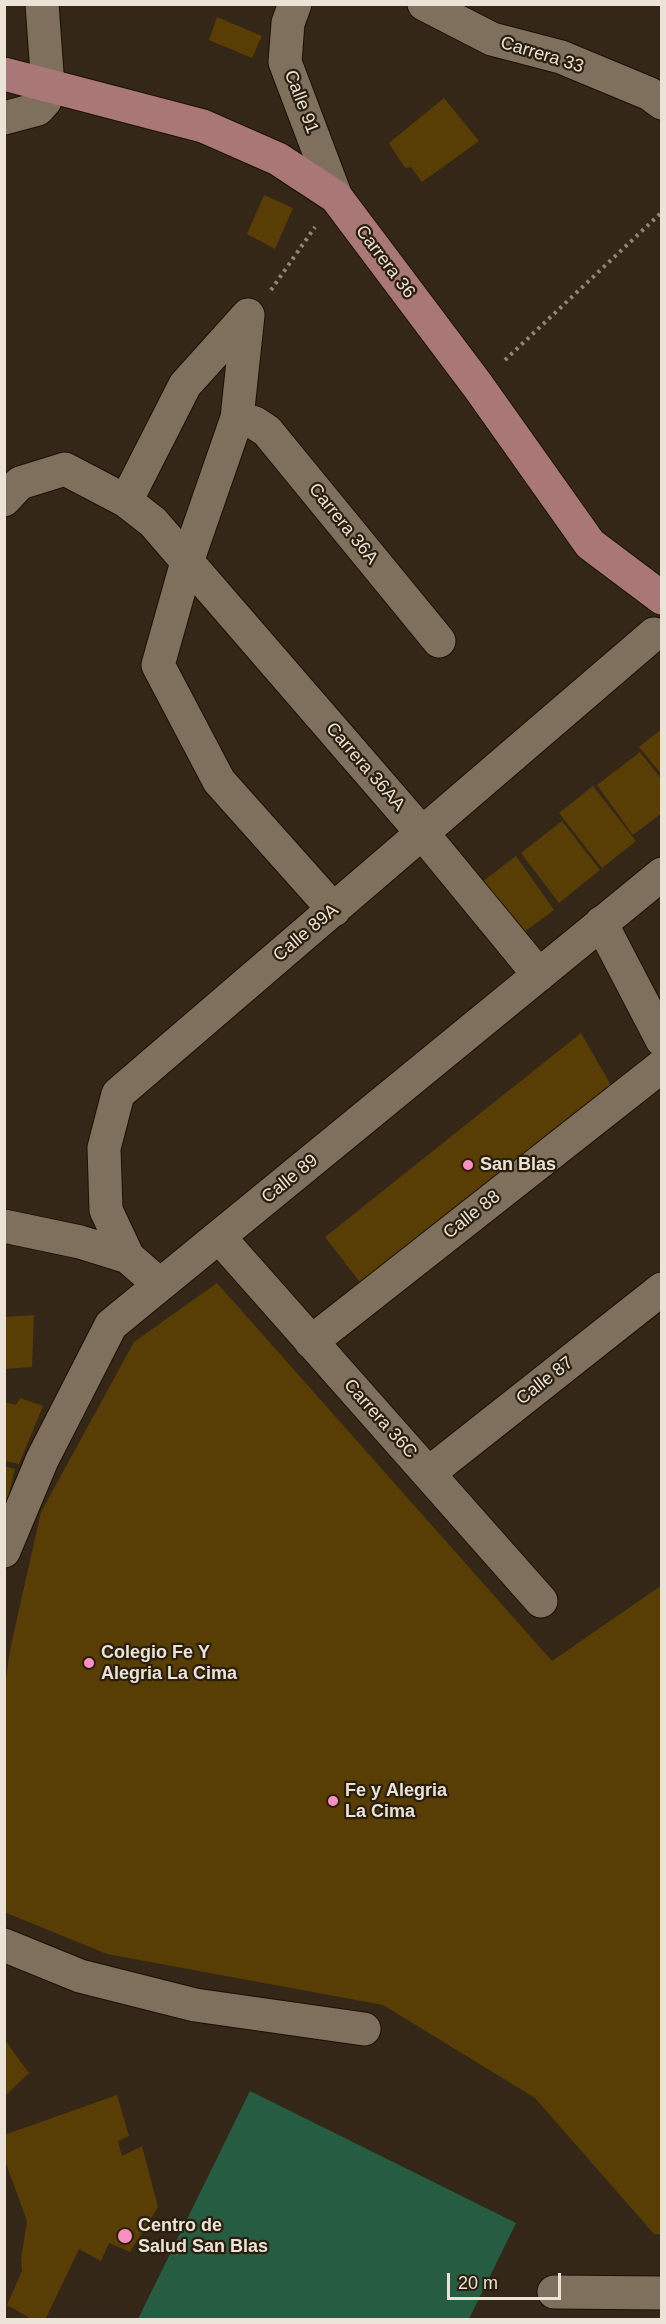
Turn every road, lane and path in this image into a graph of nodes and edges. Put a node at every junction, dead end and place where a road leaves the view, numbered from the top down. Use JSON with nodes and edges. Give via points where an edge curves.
{"nodes":[{"id":1,"x":42,"y":4,"type":"edge"},
{"id":2,"x":295,"y":4,"type":"edge"},
{"id":3,"x":424,"y":4,"type":"edge"},
{"id":4,"x":4,"y":75,"type":"edge"},
{"id":5,"x":48,"y":87,"type":"junction"},
{"id":6,"x":662,"y":103,"type":"edge"},
{"id":7,"x":4,"y":118,"type":"edge"},
{"id":8,"x":336,"y":197,"type":"junction"},
{"id":9,"x":662,"y":212,"type":"edge"},
{"id":10,"x":248,"y":315,"type":"junction"},
{"id":11,"x":478,"y":386,"type":"junction"},
{"id":12,"x":237,"y":418,"type":"junction"},
{"id":13,"x":4,"y":500,"type":"edge"},
{"id":14,"x":126,"y":501,"type":"junction"},
{"id":15,"x":187,"y":562,"type":"junction"},
{"id":16,"x":662,"y":598,"type":"edge"},
{"id":17,"x":654,"y":634,"type":"dead end"},
{"id":18,"x":439,"y":641,"type":"dead end"},
{"id":19,"x":423,"y":834,"type":"junction"},
{"id":20,"x":662,"y":874,"type":"edge"},
{"id":21,"x":333,"y":910,"type":"junction"},
{"id":22,"x":601,"y":923,"type":"junction"},
{"id":23,"x":539,"y":975,"type":"junction"},
{"id":24,"x":662,"y":1040,"type":"edge"},
{"id":25,"x":662,"y":1066,"type":"edge"},
{"id":26,"x":4,"y":1226,"type":"edge"},
{"id":27,"x":219,"y":1237,"type":"junction"},
{"id":28,"x":128,"y":1257,"type":"junction"},
{"id":29,"x":160,"y":1285,"type":"junction"},
{"id":30,"x":662,"y":1289,"type":"edge"},
{"id":31,"x":311,"y":1342,"type":"junction"},
{"id":32,"x":429,"y":1473,"type":"junction"},
{"id":33,"x":7,"y":1539,"type":"edge"},
{"id":34,"x":541,"y":1601,"type":"dead end"},
{"id":35,"x":4,"y":1945,"type":"edge"},
{"id":36,"x":364,"y":2029,"type":"dead end"},
{"id":37,"x":554,"y":2292,"type":"dead end"},
{"id":38,"x":662,"y":2293,"type":"edge"}],
"edges":[{"from":1,"to":5,"type":"street"},
{"from":2,"to":8,"type":"street","name":"Calle 91","via":[[288,22],[285,62]]},
{"from":3,"to":6,"type":"street","name":"Carrera 33","via":[[492,39],[561,57],[650,94]]},
{"from":4,"to":5,"type":"main road","name":"Carrera 36"},
{"from":5,"to":7,"type":"street","via":[[38,110]]},
{"from":5,"to":8,"type":"main road","name":"Carrera 36","via":[[203,126],[278,159]]},
{"from":8,"to":10,"type":"path","via":[[272,289]]},
{"from":8,"to":11,"type":"main road","name":"Carrera 36"},
{"from":9,"to":11,"type":"path"},
{"from":10,"to":12,"type":"street"},
{"from":10,"to":14,"type":"street","via":[[185,385]]},
{"from":11,"to":16,"type":"main road","name":"Carrera 36","via":[[590,544]]},
{"from":12,"to":15,"type":"street"},
{"from":12,"to":18,"type":"street","name":"Carrera 36A","via":[[267,431]]},
{"from":13,"to":14,"type":"street","name":"Carrera 36AA","via":[[20,483],[66,469]]},
{"from":14,"to":15,"type":"street","name":"Carrera 36AA","via":[[153,522]]},
{"from":15,"to":19,"type":"street","name":"Carrera 36AA"},
{"from":15,"to":21,"type":"street","via":[[158,665],[219,781]]},
{"from":17,"to":19,"type":"street","name":"Calle 89A"},
{"from":19,"to":21,"type":"street","name":"Calle 89A"},
{"from":19,"to":23,"type":"street","name":"Carrera 36AA"},
{"from":20,"to":22,"type":"street","name":"Calle 89"},
{"from":21,"to":28,"type":"street","name":"Calle 89A","via":[[118,1094],[104,1148],[106,1210]]},
{"from":22,"to":23,"type":"street","name":"Calle 89"},
{"from":22,"to":24,"type":"street"},
{"from":23,"to":27,"type":"street","name":"Calle 89"},
{"from":25,"to":31,"type":"street","name":"Calle 88"},
{"from":26,"to":28,"type":"street"},
{"from":27,"to":29,"type":"street","name":"Calle 89"},
{"from":27,"to":31,"type":"street","name":"Carrera 36C"},
{"from":28,"to":29,"type":"street","name":"Calle 89A"},
{"from":29,"to":33,"type":"street","name":"Calle 89","via":[[111,1325],[42,1460]]},
{"from":30,"to":32,"type":"street","name":"Calle 87"},
{"from":31,"to":32,"type":"street","name":"Carrera 36C"},
{"from":32,"to":34,"type":"street","name":"Carrera 36C"},
{"from":35,"to":36,"type":"street","via":[[80,1976],[195,2005]]},
{"from":37,"to":38,"type":"street"}]}
